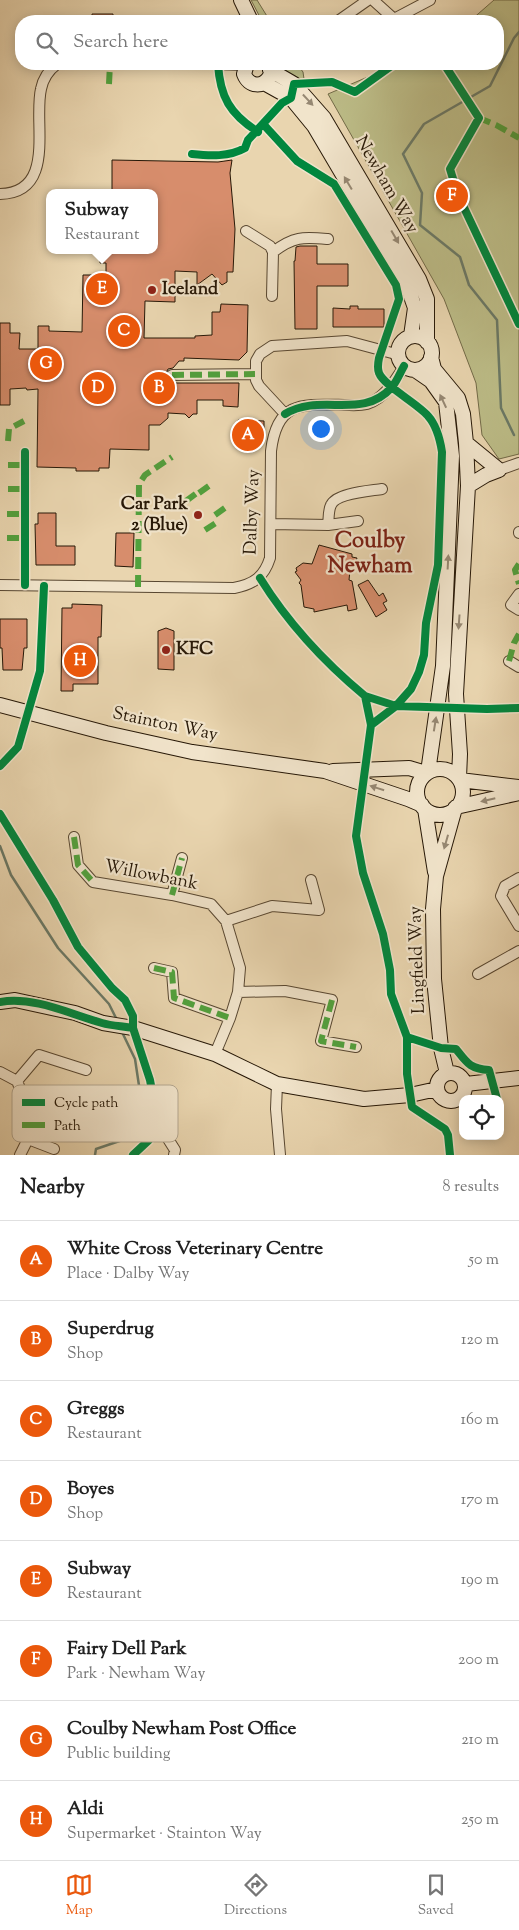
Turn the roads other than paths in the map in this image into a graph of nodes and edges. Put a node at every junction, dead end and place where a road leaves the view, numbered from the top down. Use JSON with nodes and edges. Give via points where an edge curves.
{"nodes":[{"id":1,"x":241,"y":0,"type":"edge"},
{"id":2,"x":368,"y":0,"type":"edge"},
{"id":3,"x":373,"y":0,"type":"edge"},
{"id":4,"x":430,"y":0,"type":"edge"},
{"id":5,"x":248,"y":15,"type":"edge"},
{"id":6,"x":347,"y":15,"type":"edge"},
{"id":7,"x":390,"y":15,"type":"edge"},
{"id":8,"x":402,"y":15,"type":"edge"},
{"id":9,"x":51,"y":70,"type":"edge"},
{"id":10,"x":245,"y":70,"type":"edge"},
{"id":11,"x":267,"y":72,"type":"edge"},
{"id":12,"x":0,"y":194,"type":"edge"},
{"id":13,"x":246,"y":231,"type":"dead end"},
{"id":14,"x":328,"y":239,"type":"dead end"},
{"id":15,"x":273,"y":252,"type":"junction"},
{"id":16,"x":272,"y":296,"type":"dead end"},
{"id":17,"x":411,"y":336,"type":"junction"},
{"id":18,"x":428,"y":342,"type":"junction"},
{"id":19,"x":392,"y":353,"type":"dead end"},
{"id":20,"x":432,"y":357,"type":"junction"},
{"id":21,"x":410,"y":368,"type":"junction"},
{"id":22,"x":255,"y":374,"type":"junction"},
{"id":23,"x":172,"y":375,"type":"dead end"},
{"id":24,"x":285,"y":414,"type":"junction"},
{"id":25,"x":466,"y":443,"type":"junction"},
{"id":26,"x":519,"y":463,"type":"edge"},
{"id":27,"x":499,"y":470,"type":"junction"},
{"id":28,"x":468,"y":486,"type":"junction"},
{"id":29,"x":382,"y":489,"type":"dead end"},
{"id":30,"x":358,"y":521,"type":"dead end"},
{"id":31,"x":271,"y":524,"type":"junction"},
{"id":32,"x":328,"y":525,"type":"junction"},
{"id":33,"x":0,"y":585,"type":"edge"},
{"id":34,"x":519,"y":594,"type":"edge"},
{"id":35,"x":519,"y":610,"type":"edge"},
{"id":36,"x":509,"y":661,"type":"dead end"},
{"id":37,"x":519,"y":667,"type":"edge"},
{"id":38,"x":0,"y":705,"type":"edge"},
{"id":39,"x":325,"y":771,"type":"junction"},
{"id":40,"x":427,"y":773,"type":"junction"},
{"id":41,"x":459,"y":779,"type":"junction"},
{"id":42,"x":519,"y":787,"type":"edge"},
{"id":43,"x":519,"y":793,"type":"edge"},
{"id":44,"x":424,"y":807,"type":"junction"},
{"id":45,"x":456,"y":808,"type":"junction"},
{"id":46,"x":74,"y":837,"type":"dead end"},
{"id":47,"x":182,"y":858,"type":"dead end"},
{"id":48,"x":436,"y":876,"type":"junction"},
{"id":49,"x":519,"y":878,"type":"edge"},
{"id":50,"x":311,"y":880,"type":"dead end"},
{"id":51,"x":172,"y":895,"type":"junction"},
{"id":52,"x":226,"y":921,"type":"junction"},
{"id":53,"x":519,"y":926,"type":"edge"},
{"id":54,"x":519,"y":951,"type":"edge"},
{"id":55,"x":154,"y":968,"type":"dead end"},
{"id":56,"x":478,"y":974,"type":"dead end"},
{"id":57,"x":238,"y":992,"type":"junction"},
{"id":58,"x":0,"y":1002,"type":"edge"},
{"id":59,"x":230,"y":1018,"type":"junction"},
{"id":60,"x":356,"y":1047,"type":"dead end"},
{"id":61,"x":215,"y":1054,"type":"junction"},
{"id":62,"x":86,"y":1070,"type":"dead end"},
{"id":63,"x":0,"y":1072,"type":"edge"},
{"id":64,"x":447,"y":1073,"type":"junction"},
{"id":65,"x":519,"y":1078,"type":"edge"},
{"id":66,"x":17,"y":1081,"type":"junction"},
{"id":67,"x":277,"y":1084,"type":"junction"},
{"id":68,"x":466,"y":1084,"type":"junction"},
{"id":69,"x":19,"y":1085,"type":"edge"},
{"id":70,"x":437,"y":1089,"type":"junction"},
{"id":71,"x":26,"y":1142,"type":"edge"},
{"id":72,"x":37,"y":1142,"type":"edge"},
{"id":73,"x":170,"y":1142,"type":"edge"},
{"id":74,"x":54,"y":1148,"type":"dead end"},
{"id":75,"x":20,"y":1155,"type":"edge"},
{"id":76,"x":174,"y":1155,"type":"edge"},
{"id":77,"x":280,"y":1155,"type":"edge"}],
"edges":[{"from":1,"to":5,"type":"street"},
{"from":2,"to":6,"type":"street"},
{"from":3,"to":7,"type":"street"},
{"from":4,"to":8,"type":"street"},
{"from":9,"to":12,"type":"street","via":[[40,90],[39,158],[34,173],[16,191]]},
{"from":10,"to":11,"type":"street","name":"Newham Way","via":[[248,81],[256,85]]},
{"from":17,"to":11,"type":"street","name":"Newham Way","one_way":true,"via":[[415,308],[406,282],[314,126]]},
{"from":11,"to":18,"type":"street","name":"Newham Way","one_way":true,"via":[[294,84],[324,118],[419,279],[427,299]]},
{"from":13,"to":15,"type":"street","via":[[270,246]]},
{"from":14,"to":15,"type":"street","via":[[299,237]]},
{"from":15,"to":16,"type":"street"},
{"from":17,"to":18,"type":"street"},
{"from":17,"to":21,"type":"street","name":"Newham Way","via":[[403,341],[398,352],[399,358]]},
{"from":18,"to":20,"type":"street","name":"Newham Way"},
{"from":19,"to":22,"type":"street","via":[[347,341],[272,346],[260,354]]},
{"from":20,"to":21,"type":"street","via":[[425,367]]},
{"from":20,"to":25,"type":"street","name":"Newham Way","via":[[434,370],[458,398]]},
{"from":21,"to":24,"type":"street","via":[[369,404],[310,404]]},
{"from":40,"to":21,"type":"street","one_way":true,"via":[[443,666],[452,456],[446,402],[431,381]]},
{"from":22,"to":23,"type":"street"},
{"from":22,"to":24,"type":"street","via":[[259,386]]},
{"from":24,"to":31,"type":"street","name":"Dalby Way","via":[[275,431],[271,451]]},
{"from":25,"to":27,"type":"street"},
{"from":25,"to":28,"type":"street","name":"Newham Way"},
{"from":26,"to":27,"type":"street"},
{"from":27,"to":28,"type":"street"},
{"from":28,"to":41,"type":"street","name":"Newham Way","one_way":true,"via":[[457,655]]},
{"from":29,"to":32,"type":"street","via":[[335,500],[330,506]]},
{"from":30,"to":32,"type":"street"},
{"from":31,"to":32,"type":"street"},
{"from":31,"to":33,"type":"street","name":"Dalby Way","via":[[267,567],[260,578],[248,586]]},
{"from":34,"to":35,"type":"street","via":[[511,605]]},
{"from":36,"to":37,"type":"street"},
{"from":38,"to":39,"type":"street","name":"Stainton Way","via":[[192,752]]},
{"from":39,"to":40,"type":"street","name":"Stainton Way","via":[[409,768]]},
{"from":44,"to":39,"type":"street","name":"Stainton Way","one_way":true},
{"from":40,"to":41,"type":"street","via":[[441,769]]},
{"from":40,"to":44,"type":"street","via":[[418,785]]},
{"from":41,"to":42,"type":"street"},
{"from":41,"to":45,"type":"street","via":[[463,794]]},
{"from":43,"to":45,"type":"street","one_way":true},
{"from":44,"to":45,"type":"street","via":[[437,814]]},
{"from":44,"to":48,"type":"street","name":"Lingfield Way"},
{"from":45,"to":48,"type":"street","name":"Lingfield Way","one_way":true},
{"from":46,"to":51,"type":"street","name":"Willowbank","via":[[78,865],[93,882]]},
{"from":47,"to":51,"type":"street"},
{"from":48,"to":64,"type":"street","name":"Lingfield Way","via":[[434,979]]},
{"from":49,"to":53,"type":"street","via":[[505,886],[501,896]]},
{"from":50,"to":52,"type":"street","via":[[319,910],[272,906]]},
{"from":51,"to":52,"type":"street","name":"Willowbank","via":[[211,904]]},
{"from":52,"to":57,"type":"street","name":"Willowbank","via":[[240,968]]},
{"from":54,"to":56,"type":"street"},
{"from":55,"to":59,"type":"street","via":[[172,972],[174,998]]},
{"from":57,"to":59,"type":"street","name":"Willowbank"},
{"from":57,"to":60,"type":"street","via":[[285,990],[332,1000],[321,1041]]},
{"from":58,"to":61,"type":"street","via":[[14,1000],[74,1013]]},
{"from":59,"to":61,"type":"street","name":"Willowbank"},
{"from":61,"to":67,"type":"street"},
{"from":62,"to":66,"type":"street","via":[[40,1055]]},
{"from":63,"to":66,"type":"street"},
{"from":64,"to":68,"type":"street","via":[[462,1077]]},
{"from":64,"to":70,"type":"street","via":[[437,1082]]},
{"from":65,"to":68,"type":"street"},
{"from":66,"to":69,"type":"street"},
{"from":67,"to":70,"type":"street","via":[[364,1099]]},
{"from":67,"to":77,"type":"street"},
{"from":68,"to":70,"type":"street","via":[[463,1095],[454,1101],[443,1099]]},
{"from":71,"to":75,"type":"street"},
{"from":72,"to":74,"type":"street"},
{"from":73,"to":76,"type":"street"}]}
